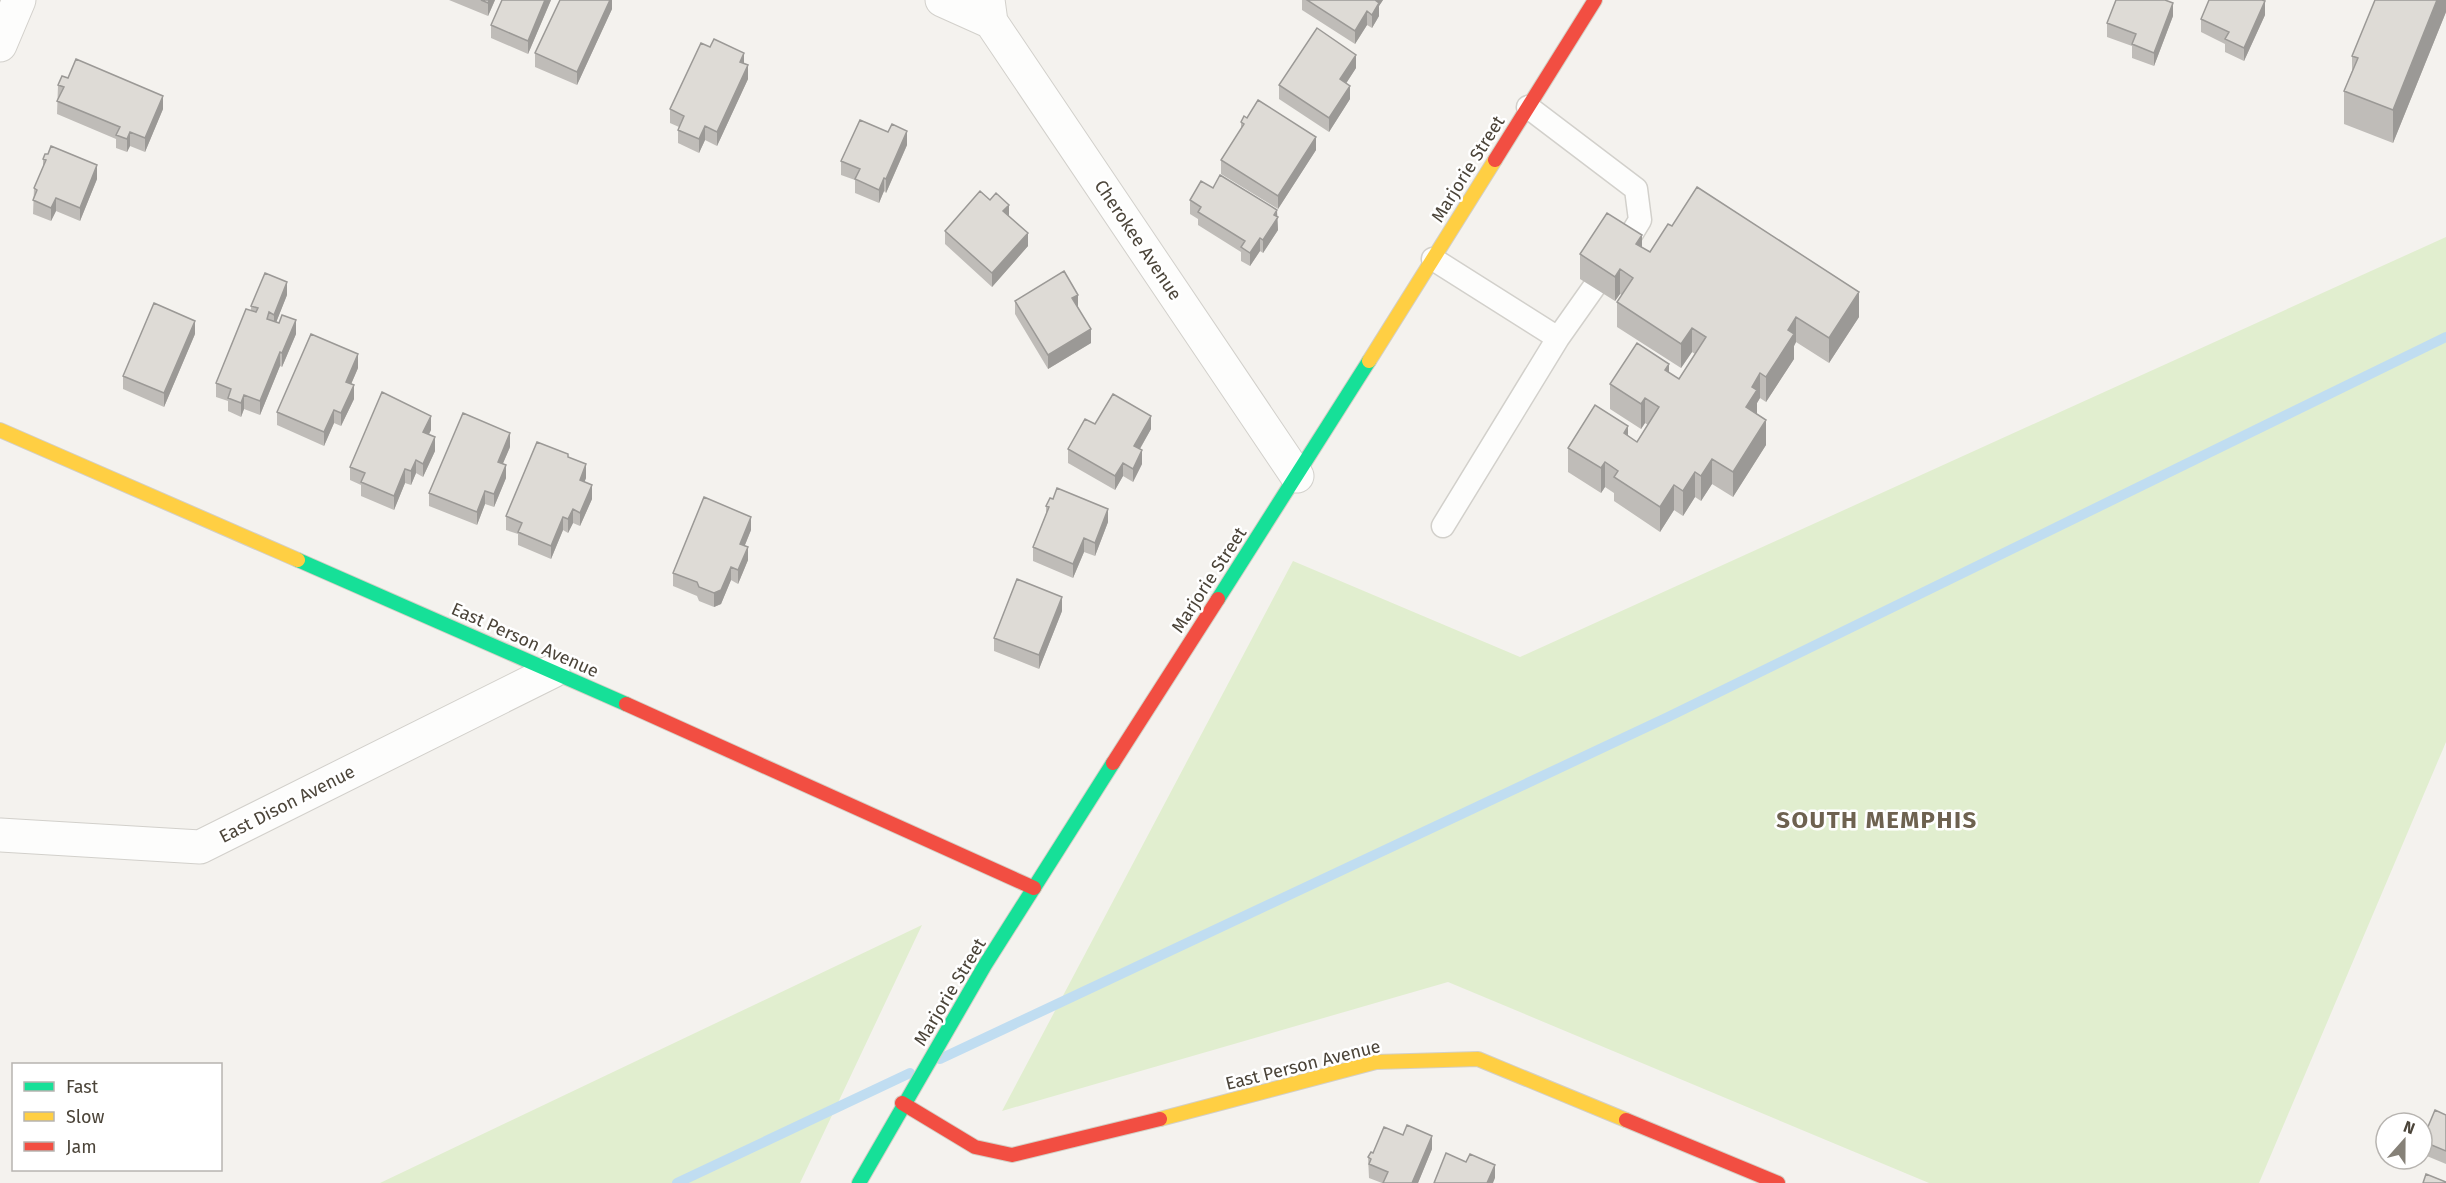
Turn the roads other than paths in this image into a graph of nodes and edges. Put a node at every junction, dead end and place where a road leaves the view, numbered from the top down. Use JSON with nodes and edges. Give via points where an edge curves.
{"nodes":[{"id":1,"x":19,"y":0,"type":"edge"},
{"id":2,"x":942,"y":0,"type":"edge"},
{"id":3,"x":1595,"y":0,"type":"edge"},
{"id":4,"x":990,"y":11,"type":"edge"},
{"id":5,"x":0,"y":45,"type":"edge"},
{"id":6,"x":1528,"y":106,"type":"junction"},
{"id":7,"x":1623,"y":248,"type":"edge"},
{"id":8,"x":1433,"y":259,"type":"junction"},
{"id":9,"x":1594,"y":287,"type":"edge"},
{"id":10,"x":1558,"y":338,"type":"junction"},
{"id":11,"x":0,"y":430,"type":"edge"},
{"id":12,"x":1297,"y":476,"type":"junction"},
{"id":13,"x":1443,"y":526,"type":"dead end"},
{"id":14,"x":553,"y":671,"type":"junction"},
{"id":15,"x":0,"y":835,"type":"edge"},
{"id":16,"x":1034,"y":888,"type":"junction"},
{"id":17,"x":902,"y":1103,"type":"junction"},
{"id":18,"x":859,"y":1183,"type":"edge"},
{"id":19,"x":1778,"y":1183,"type":"edge"}],
"edges":[{"from":1,"to":5,"type":"street"},
{"from":2,"to":4,"type":"street"},
{"from":3,"to":6,"type":"street","name":"Marjorie Street"},
{"from":4,"to":12,"type":"street","name":"Cherokee Avenue"},
{"from":6,"to":7,"type":"lane","via":[[1636,189],[1640,220]]},
{"from":6,"to":8,"type":"street","name":"Marjorie Street"},
{"from":8,"to":10,"type":"lane"},
{"from":8,"to":12,"type":"street","name":"Marjorie Street"},
{"from":9,"to":10,"type":"lane"},
{"from":10,"to":13,"type":"lane"},
{"from":11,"to":14,"type":"street","name":"East Person Avenue"},
{"from":12,"to":16,"type":"street","name":"Marjorie Street"},
{"from":14,"to":15,"type":"street","name":"East Dison Avenue","via":[[200,847]]},
{"from":14,"to":16,"type":"street","name":"East Person Avenue"},
{"from":16,"to":17,"type":"street","name":"Marjorie Street"},
{"from":17,"to":18,"type":"street","name":"Marjorie Street"},
{"from":17,"to":19,"type":"street","name":"East Person Avenue","via":[[975,1148],[1012,1155],[1376,1062],[1478,1059]]}]}
